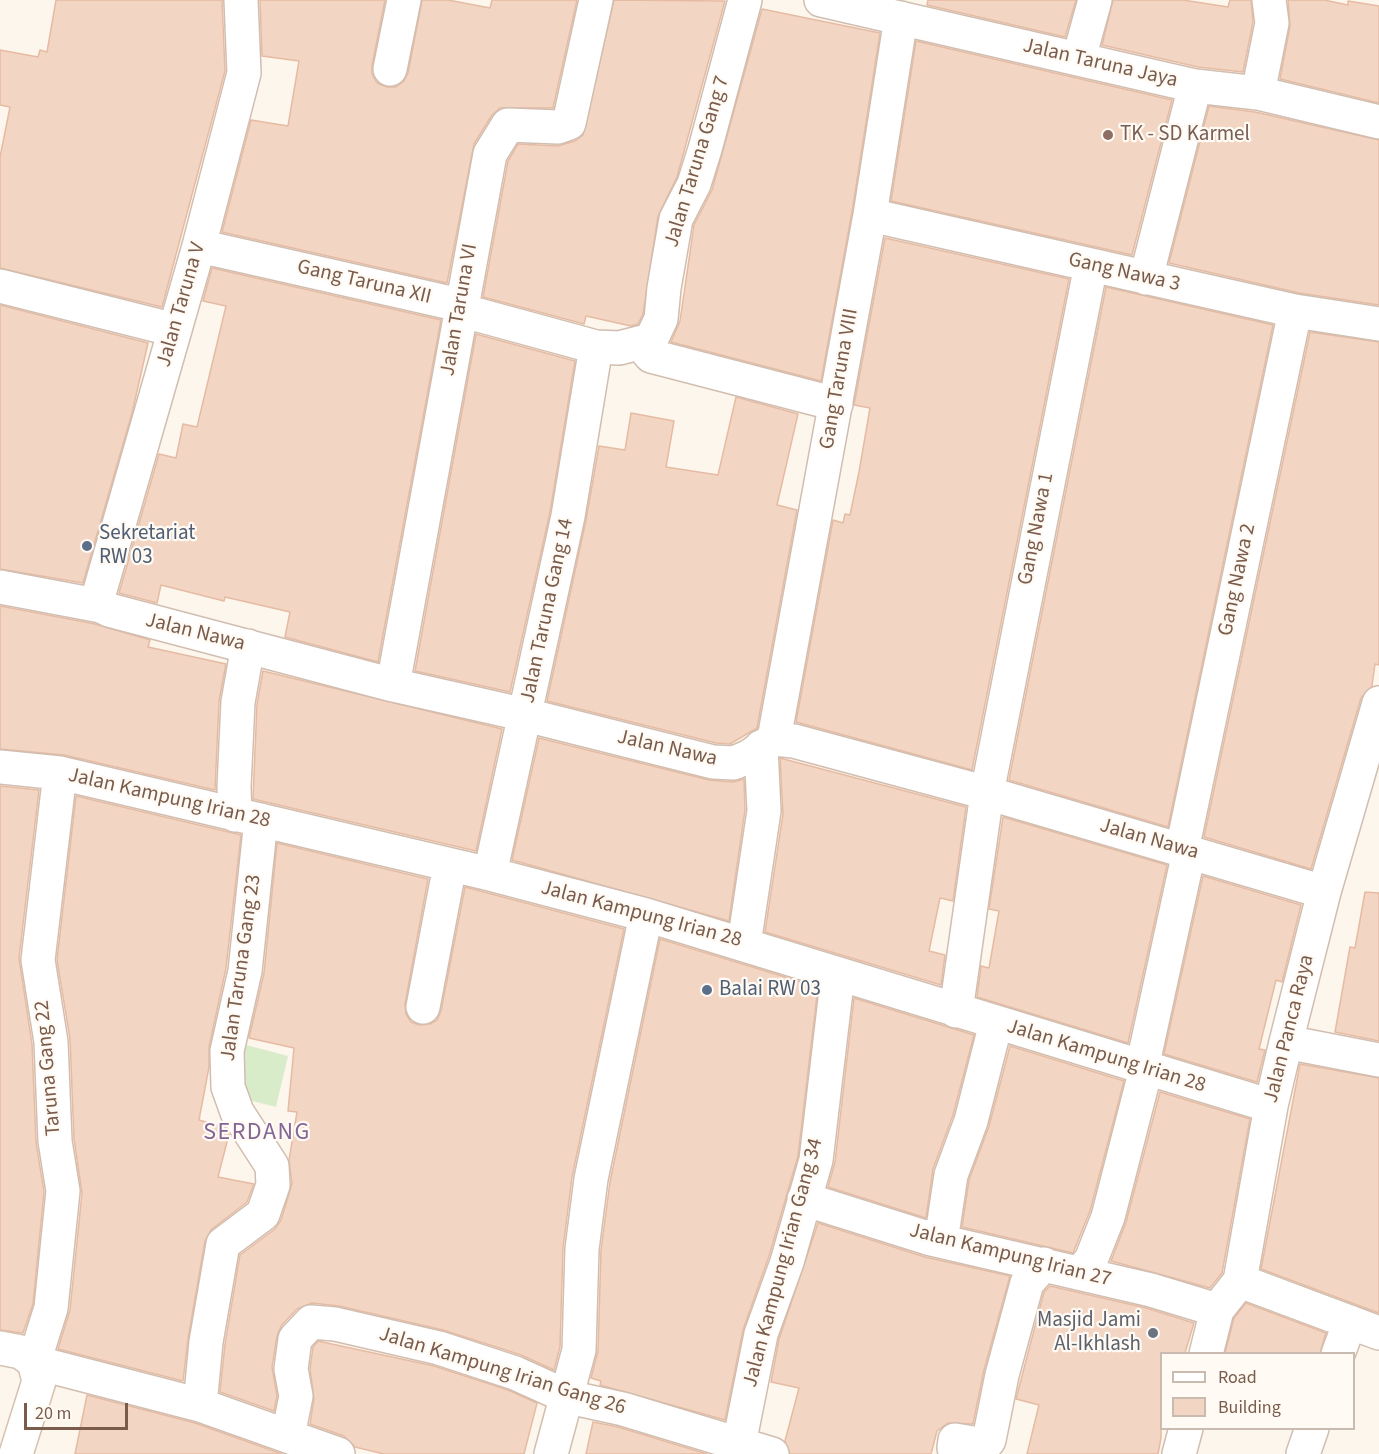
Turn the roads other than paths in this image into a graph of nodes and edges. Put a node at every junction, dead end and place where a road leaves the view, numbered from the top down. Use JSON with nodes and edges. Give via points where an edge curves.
{"nodes":[{"id":1,"x":241,"y":0,"type":"edge"},
{"id":2,"x":404,"y":0,"type":"edge"},
{"id":3,"x":596,"y":0,"type":"edge"},
{"id":4,"x":746,"y":0,"type":"edge"},
{"id":5,"x":821,"y":0,"type":"edge"},
{"id":6,"x":1095,"y":0,"type":"edge"},
{"id":7,"x":1269,"y":0,"type":"edge"},
{"id":8,"x":917,"y":10,"type":"edge"},
{"id":9,"x":1082,"y":47,"type":"junction"},
{"id":10,"x":390,"y":69,"type":"dead end"},
{"id":11,"x":1195,"y":86,"type":"junction"},
{"id":12,"x":1258,"y":93,"type":"junction"},
{"id":13,"x":1379,"y":122,"type":"edge"},
{"id":14,"x":870,"y":215,"type":"junction"},
{"id":15,"x":199,"y":246,"type":"junction"},
{"id":16,"x":1091,"y":266,"type":"junction"},
{"id":17,"x":1146,"y":278,"type":"junction"},
{"id":18,"x":0,"y":286,"type":"edge"},
{"id":19,"x":460,"y":310,"type":"junction"},
{"id":20,"x":1295,"y":311,"type":"junction"},
{"id":21,"x":1379,"y":324,"type":"edge"},
{"id":22,"x":175,"y":330,"type":"junction"},
{"id":23,"x":641,"y":344,"type":"junction"},
{"id":24,"x":596,"y":346,"type":"junction"},
{"id":25,"x":836,"y":404,"type":"junction"},
{"id":26,"x":0,"y":587,"type":"edge"},
{"id":27,"x":101,"y":606,"type":"junction"},
{"id":28,"x":248,"y":646,"type":"junction"},
{"id":29,"x":393,"y":685,"type":"junction"},
{"id":30,"x":1379,"y":703,"type":"edge"},
{"id":31,"x":526,"y":715,"type":"junction"},
{"id":32,"x":768,"y":743,"type":"junction"},
{"id":33,"x":0,"y":767,"type":"edge"},
{"id":34,"x":60,"y":773,"type":"junction"},
{"id":35,"x":987,"y":793,"type":"junction"},
{"id":36,"x":248,"y":818,"type":"junction"},
{"id":37,"x":1185,"y":851,"type":"junction"},
{"id":38,"x":450,"y":865,"type":"junction"},
{"id":39,"x":490,"y":874,"type":"junction"},
{"id":40,"x":1324,"y":892,"type":"junction"},
{"id":41,"x":646,"y":915,"type":"junction"},
{"id":42,"x":744,"y":944,"type":"junction"},
{"id":43,"x":838,"y":974,"type":"junction"},
{"id":44,"x":423,"y":1007,"type":"dead end"},
{"id":45,"x":956,"y":1011,"type":"junction"},
{"id":46,"x":996,"y":1023,"type":"junction"},
{"id":47,"x":1286,"y":1042,"type":"junction"},
{"id":48,"x":1379,"y":1060,"type":"edge"},
{"id":49,"x":1144,"y":1069,"type":"junction"},
{"id":50,"x":1271,"y":1106,"type":"junction"},
{"id":51,"x":804,"y":1199,"type":"junction"},
{"id":52,"x":931,"y":1239,"type":"junction"},
{"id":53,"x":1044,"y":1264,"type":"junction"},
{"id":54,"x":1080,"y":1273,"type":"junction"},
{"id":55,"x":1240,"y":1281,"type":"junction"},
{"id":56,"x":1217,"y":1310,"type":"junction"},
{"id":57,"x":1352,"y":1334,"type":"edge"},
{"id":58,"x":0,"y":1348,"type":"edge"},
{"id":59,"x":1206,"y":1352,"type":"edge"},
{"id":60,"x":34,"y":1362,"type":"junction"},
{"id":61,"x":568,"y":1397,"type":"junction"},
{"id":62,"x":200,"y":1405,"type":"junction"},
{"id":63,"x":1185,"y":1430,"type":"edge"},
{"id":64,"x":1311,"y":1430,"type":"edge"},
{"id":65,"x":298,"y":1444,"type":"edge"},
{"id":66,"x":738,"y":1444,"type":"junction"},
{"id":67,"x":954,"y":1448,"type":"dead end"},
{"id":68,"x":16,"y":1454,"type":"edge"},
{"id":69,"x":338,"y":1454,"type":"edge"},
{"id":70,"x":551,"y":1454,"type":"edge"},
{"id":71,"x":772,"y":1454,"type":"edge"},
{"id":72,"x":1179,"y":1454,"type":"edge"},
{"id":73,"x":1303,"y":1454,"type":"edge"}],
"edges":[{"from":1,"to":15,"type":"street","name":"Jalan Taruna V","via":[[244,73]]},
{"from":2,"to":10,"type":"street"},
{"from":3,"to":19,"type":"street","name":"Jalan Taruna VI","via":[[569,123],[558,128],[508,125],[490,154]]},
{"from":4,"to":23,"type":"street","name":"Jalan Taruna Gang 7","via":[[694,184],[676,219],[661,319],[651,340]]},
{"from":5,"to":8,"type":"street","name":"Jalan Taruna Jaya"},
{"from":6,"to":9,"type":"street"},
{"from":7,"to":12,"type":"street","via":[[1272,23]]},
{"from":8,"to":9,"type":"street","name":"Jalan Taruna Jaya"},
{"from":8,"to":14,"type":"street","name":"Gang Taruna VIII"},
{"from":9,"to":11,"type":"street","name":"Jalan Taruna Jaya"},
{"from":11,"to":12,"type":"street","name":"Jalan Taruna Jaya"},
{"from":11,"to":17,"type":"street"},
{"from":12,"to":13,"type":"street","name":"Jalan Taruna Jaya"},
{"from":14,"to":16,"type":"street","name":"Gang Nawa 3"},
{"from":14,"to":25,"type":"street","name":"Gang Taruna VIII"},
{"from":15,"to":19,"type":"street","name":"Gang Taruna XII","via":[[451,303]]},
{"from":15,"to":22,"type":"street","name":"Jalan Taruna V"},
{"from":16,"to":17,"type":"street","name":"Gang Nawa 3"},
{"from":16,"to":35,"type":"street","name":"Gang Nawa 1"},
{"from":17,"to":20,"type":"street","name":"Gang Nawa 3"},
{"from":18,"to":22,"type":"street"},
{"from":19,"to":24,"type":"street","name":"Gang Taruna XII"},
{"from":19,"to":29,"type":"street","name":"Jalan Taruna VI"},
{"from":20,"to":21,"type":"street","name":"Gang Nawa 3"},
{"from":20,"to":37,"type":"street","name":"Gang Nawa 2"},
{"from":22,"to":27,"type":"street","name":"Jalan Taruna V","via":[[99,594]]},
{"from":23,"to":24,"type":"street","via":[[619,348]]},
{"from":23,"to":25,"type":"street","via":[[651,356]]},
{"from":24,"to":31,"type":"street","name":"Jalan Taruna Gang 14","via":[[568,516]]},
{"from":25,"to":32,"type":"street","name":"Gang Taruna VIII"},
{"from":26,"to":27,"type":"street","name":"Jalan Nawa"},
{"from":27,"to":28,"type":"street","name":"Jalan Nawa"},
{"from":28,"to":29,"type":"street","name":"Jalan Nawa"},
{"from":28,"to":36,"type":"street","name":"Jalan Taruna Gang 23","via":[[238,702],[234,787]]},
{"from":29,"to":31,"type":"street","name":"Jalan Nawa"},
{"from":30,"to":40,"type":"street","name":"Jalan Panca Raya"},
{"from":31,"to":32,"type":"street","name":"Jalan Nawa","via":[[713,762],[734,763]]},
{"from":31,"to":39,"type":"street","name":"Jalan Taruna Gang 14"},
{"from":32,"to":35,"type":"street","name":"Jalan Nawa","via":[[794,741]]},
{"from":32,"to":42,"type":"street","name":"Gang Taruna VIII","via":[[764,811]]},
{"from":33,"to":34,"type":"street","name":"Jalan Kampung Irian 28"},
{"from":34,"to":36,"type":"street","name":"Jalan Kampung Irian 28"},
{"from":34,"to":60,"type":"street","name":"Taruna Gang 22","via":[[38,960],[51,1042],[55,1141],[63,1191],[51,1308]]},
{"from":35,"to":37,"type":"street","name":"Jalan Nawa"},
{"from":35,"to":45,"type":"street","name":"Gang Nawa 1"},
{"from":36,"to":38,"type":"street","name":"Jalan Kampung Irian 28"},
{"from":36,"to":62,"type":"street","name":"Jalan Taruna Gang 23","via":[[245,970],[227,1051],[228,1087],[237,1113],[272,1166],[273,1185],[263,1214],[223,1244]]},
{"from":37,"to":40,"type":"street","name":"Jalan Nawa"},
{"from":37,"to":49,"type":"street","name":"Gang Nawa 2"},
{"from":38,"to":39,"type":"street","name":"Jalan Kampung Irian 28"},
{"from":38,"to":44,"type":"street"},
{"from":39,"to":41,"type":"street","name":"Jalan Kampung Irian 28"},
{"from":40,"to":47,"type":"street","name":"Jalan Panca Raya"},
{"from":41,"to":42,"type":"street","name":"Jalan Kampung Irian 28"},
{"from":41,"to":61,"type":"street","via":[[591,1179],[582,1249],[579,1350]]},
{"from":42,"to":43,"type":"street","name":"Jalan Kampung Irian 28"},
{"from":43,"to":45,"type":"street","name":"Jalan Kampung Irian 28"},
{"from":43,"to":51,"type":"street","name":"Jalan Kampung Irian Gang 34","via":[[816,1160]]},
{"from":45,"to":46,"type":"street","name":"Jalan Kampung Irian 28"},
{"from":46,"to":49,"type":"street","name":"Jalan Kampung Irian 28"},
{"from":46,"to":52,"type":"street","via":[[971,1121],[951,1175],[943,1228]]},
{"from":47,"to":48,"type":"street"},
{"from":47,"to":50,"type":"street","name":"Jalan Panca Raya"},
{"from":49,"to":50,"type":"street","name":"Jalan Kampung Irian 28"},
{"from":49,"to":54,"type":"street","name":"Gang Nawa 2","via":[[1108,1217],[1091,1260]]},
{"from":50,"to":55,"type":"street","name":"Jalan Panca Raya"},
{"from":51,"to":52,"type":"street","name":"Jalan Kampung Irian 27"},
{"from":51,"to":66,"type":"street","name":"Jalan Kampung Irian Gang 34","via":[[761,1334]]},
{"from":52,"to":53,"type":"street","name":"Jalan Kampung Irian 27"},
{"from":53,"to":54,"type":"street","name":"Jalan Kampung Irian 27"},
{"from":53,"to":67,"type":"street","via":[[1027,1283],[989,1440],[985,1445],[955,1440]]},
{"from":54,"to":56,"type":"street","name":"Jalan Kampung Irian 27"},
{"from":55,"to":56,"type":"street","name":"Jalan Panca Raya"},
{"from":55,"to":57,"type":"street"},
{"from":56,"to":59,"type":"street","name":"Jalan Panca Raya"},
{"from":58,"to":60,"type":"street","via":[[21,1352]]},
{"from":60,"to":62,"type":"street"},
{"from":60,"to":68,"type":"street","via":[[39,1381]]},
{"from":61,"to":65,"type":"street","name":"Jalan Kampung Irian Gang 26","via":[[515,1373],[439,1348],[311,1322],[295,1339],[291,1369]]},
{"from":61,"to":66,"type":"street","name":"Jalan Kampung Irian Gang 26","via":[[623,1409]]},
{"from":61,"to":70,"type":"street"},
{"from":62,"to":65,"type":"street"},
{"from":63,"to":72,"type":"street"},
{"from":64,"to":73,"type":"street"},
{"from":65,"to":69,"type":"street"},
{"from":66,"to":71,"type":"street","name":"Jalan Kampung Irian Gang 26"}]}
